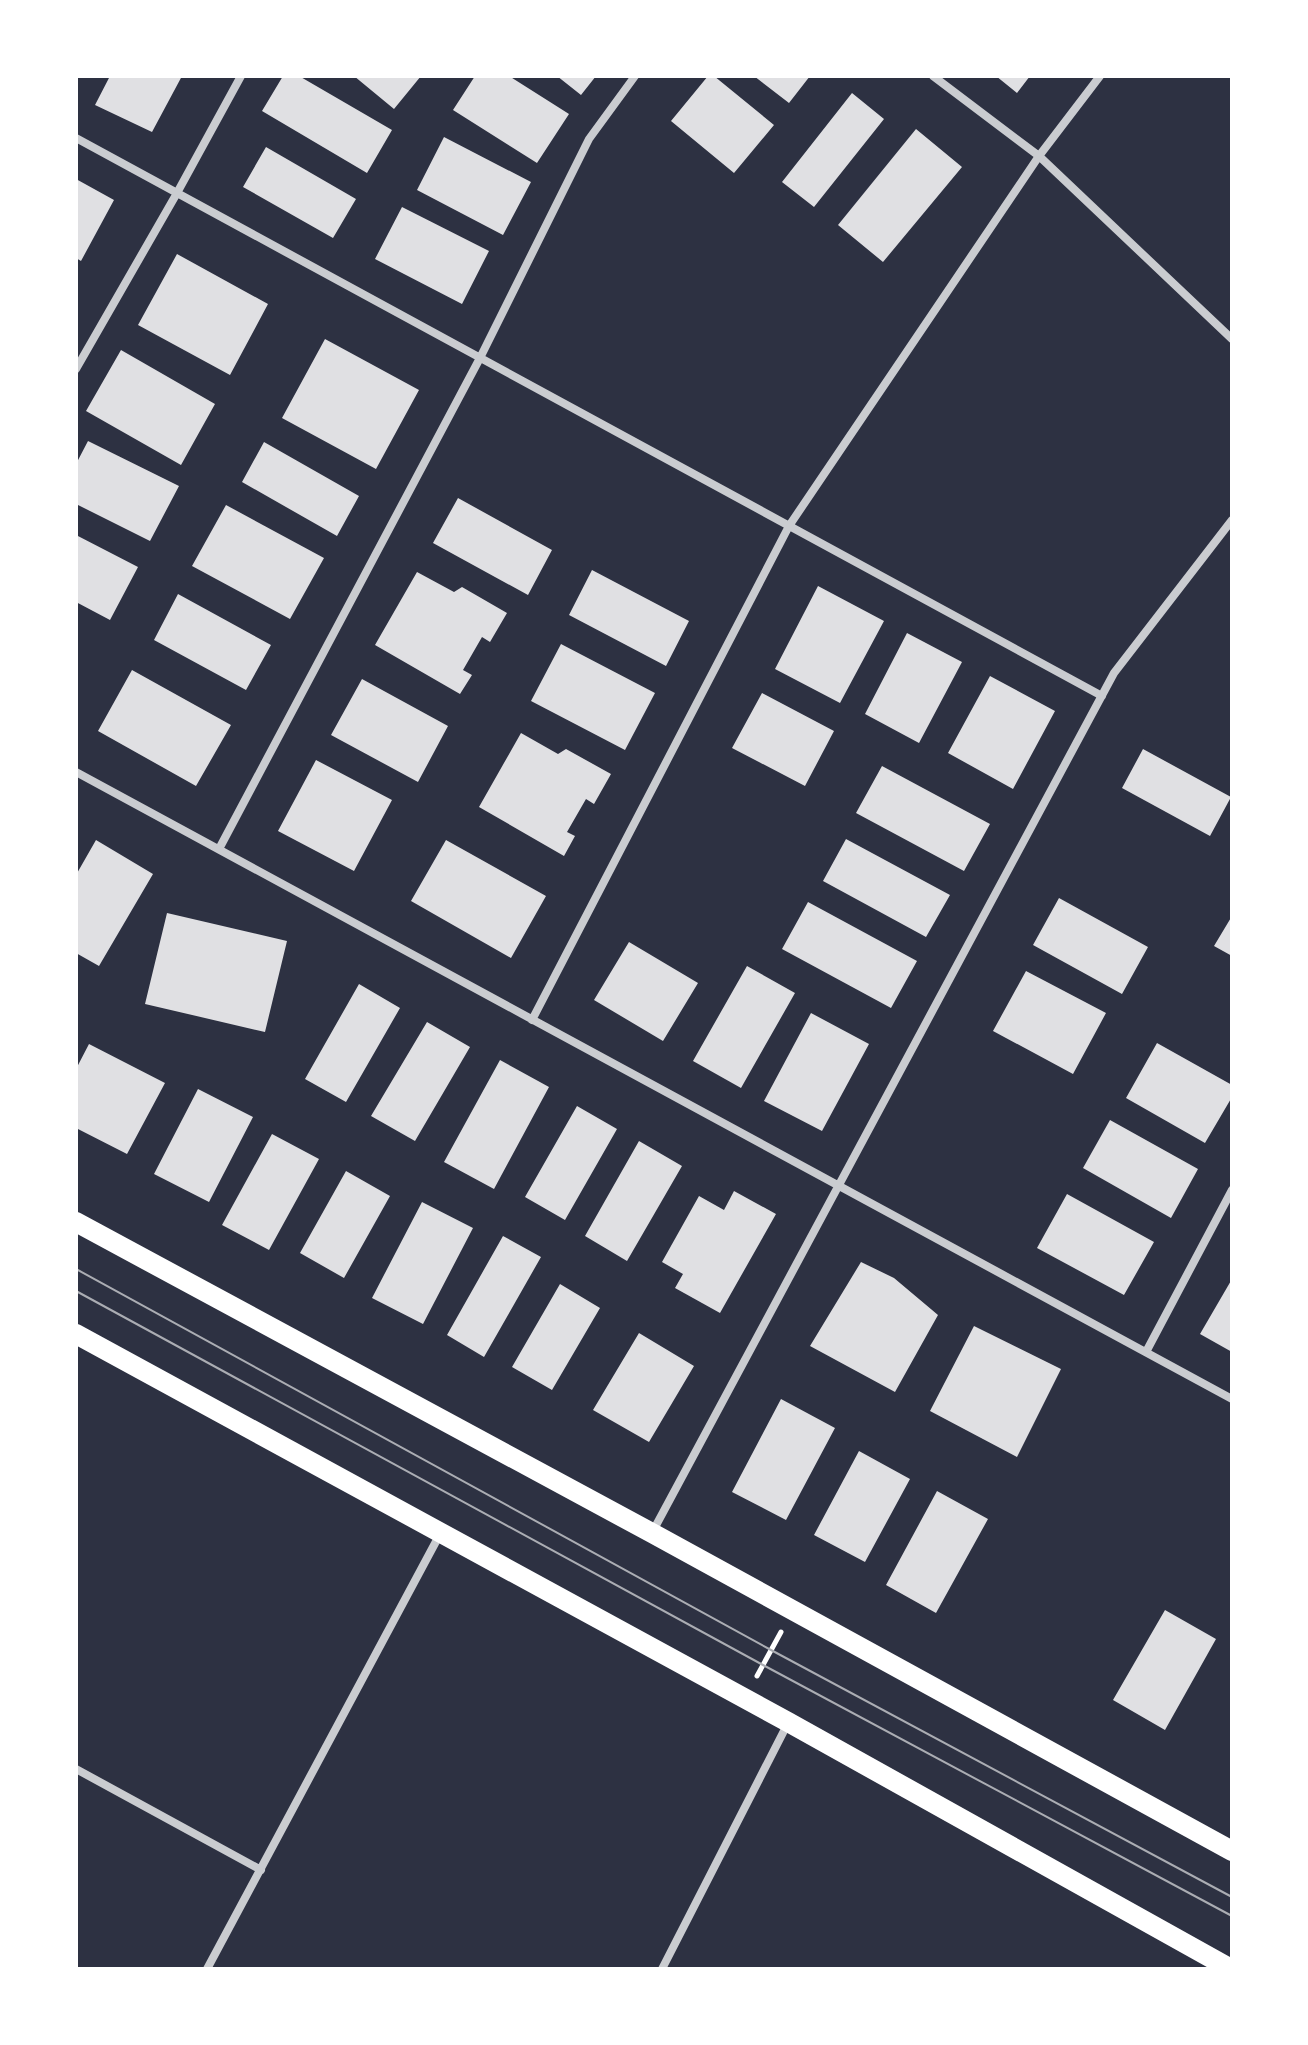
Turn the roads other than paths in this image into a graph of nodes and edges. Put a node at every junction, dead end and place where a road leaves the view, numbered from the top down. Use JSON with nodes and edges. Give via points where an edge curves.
{"nodes":[{"id":1,"x":241,"y":76,"type":"edge"},
{"id":2,"x":635,"y":76,"type":"edge"},
{"id":3,"x":933,"y":76,"type":"edge"},
{"id":4,"x":1100,"y":76,"type":"edge"},
{"id":5,"x":76,"y":138,"type":"edge"},
{"id":6,"x":1039,"y":156,"type":"junction"},
{"id":7,"x":177,"y":193,"type":"junction"},
{"id":8,"x":1232,"y":339,"type":"edge"},
{"id":9,"x":480,"y":358,"type":"junction"},
{"id":10,"x":76,"y":369,"type":"edge"},
{"id":11,"x":1232,"y":520,"type":"edge"},
{"id":12,"x":789,"y":526,"type":"junction"},
{"id":13,"x":1102,"y":696,"type":"junction"},
{"id":14,"x":76,"y":772,"type":"edge"},
{"id":15,"x":219,"y":849,"type":"junction"},
{"id":16,"x":532,"y":1020,"type":"junction"},
{"id":17,"x":840,"y":1186,"type":"junction"},
{"id":18,"x":1232,"y":1190,"type":"edge"},
{"id":19,"x":76,"y":1222,"type":"edge"},
{"id":20,"x":76,"y":1334,"type":"edge"},
{"id":21,"x":1146,"y":1352,"type":"junction"},
{"id":22,"x":1232,"y":1399,"type":"edge"},
{"id":23,"x":441,"y":1533,"type":"junction"},
{"id":24,"x":652,"y":1533,"type":"junction"},
{"id":25,"x":788,"y":1722,"type":"junction"},
{"id":26,"x":76,"y":1769,"type":"edge"},
{"id":27,"x":1232,"y":1851,"type":"edge"},
{"id":28,"x":261,"y":1870,"type":"junction"},
{"id":29,"x":207,"y":1969,"type":"edge"},
{"id":30,"x":662,"y":1969,"type":"edge"},
{"id":31,"x":1231,"y":1969,"type":"edge"}],
"edges":[{"from":1,"to":7,"type":"street"},
{"from":2,"to":9,"type":"street","via":[[589,139]]},
{"from":3,"to":6,"type":"street"},
{"from":4,"to":6,"type":"street"},
{"from":5,"to":7,"type":"street"},
{"from":6,"to":8,"type":"street"},
{"from":6,"to":12,"type":"street"},
{"from":7,"to":9,"type":"street"},
{"from":7,"to":10,"type":"street"},
{"from":9,"to":12,"type":"street"},
{"from":9,"to":15,"type":"street"},
{"from":11,"to":13,"type":"street","via":[[1114,673]]},
{"from":12,"to":13,"type":"street"},
{"from":12,"to":16,"type":"street"},
{"from":13,"to":17,"type":"street"},
{"from":14,"to":15,"type":"street"},
{"from":15,"to":16,"type":"street"},
{"from":16,"to":17,"type":"street"},
{"from":17,"to":21,"type":"street"},
{"from":17,"to":24,"type":"street"},
{"from":18,"to":21,"type":"street"},
{"from":19,"to":24,"type":"main road"},
{"from":20,"to":23,"type":"main road"},
{"from":21,"to":22,"type":"street"},
{"from":23,"to":25,"type":"main road"},
{"from":23,"to":28,"type":"street"},
{"from":24,"to":27,"type":"main road"},
{"from":25,"to":30,"type":"street"},
{"from":25,"to":31,"type":"main road"},
{"from":26,"to":28,"type":"street"},
{"from":28,"to":29,"type":"street"}]}
